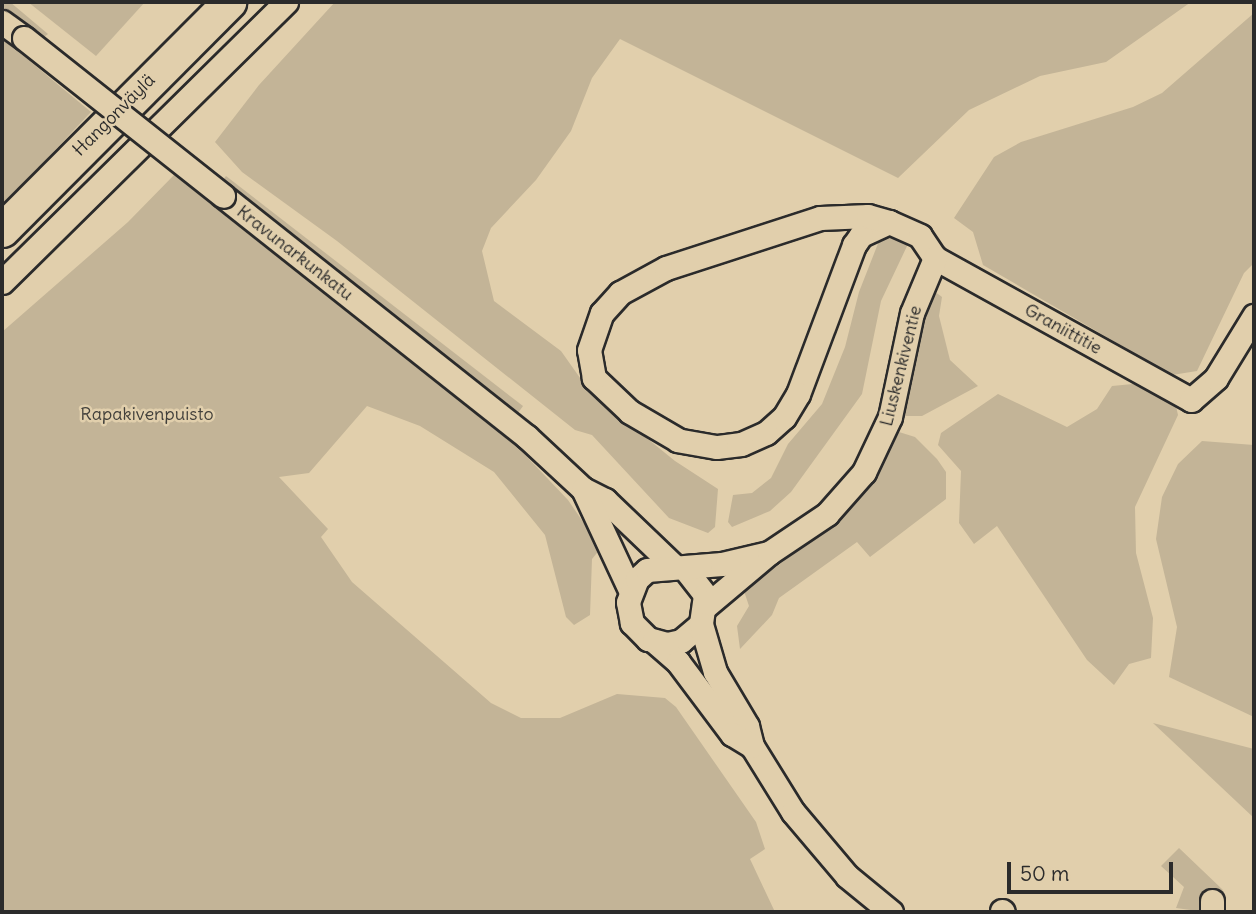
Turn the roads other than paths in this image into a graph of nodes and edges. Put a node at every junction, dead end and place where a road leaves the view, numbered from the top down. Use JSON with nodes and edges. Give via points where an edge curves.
{"nodes":[{"id":1,"x":229,"y":2,"type":"edge"},
{"id":2,"x":286,"y":2,"type":"edge"},
{"id":3,"x":2,"y":22,"type":"edge"},
{"id":4,"x":889,"y":222,"type":"junction"},
{"id":5,"x":2,"y":230,"type":"edge"},
{"id":6,"x":935,"y":258,"type":"junction"},
{"id":7,"x":2,"y":282,"type":"edge"},
{"id":8,"x":1254,"y":316,"type":"edge"},
{"id":9,"x":583,"y":489,"type":"junction"},
{"id":10,"x":769,"y":553,"type":"junction"},
{"id":11,"x":679,"y":567,"type":"junction"},
{"id":12,"x":631,"y":590,"type":"junction"},
{"id":13,"x":704,"y":615,"type":"junction"},
{"id":14,"x":654,"y":641,"type":"junction"},
{"id":15,"x":752,"y":746,"type":"junction"},
{"id":16,"x":891,"y":912,"type":"edge"}],
"edges":[{"from":1,"to":5,"type":"highway","name":"Hangonväylä"},
{"from":2,"to":7,"type":"street"},
{"from":3,"to":9,"type":"street","name":"Kravunarkunkatu","bridge":true,"via":[[526,436]]},
{"from":4,"to":4,"type":"street","name":"Graniittitie","via":[[868,216],[820,218],[666,268],[620,293],[602,313],[589,350],[594,378],[630,412],[678,440],[716,447],[741,444],[766,433],[784,417],[798,394],[854,245],[861,235]]},
{"from":4,"to":6,"type":"street","name":"Graniittitie","via":[[920,236]]},
{"from":6,"to":8,"type":"street","name":"Graniittitie","via":[[1191,400],[1216,377]]},
{"from":6,"to":10,"type":"street","name":"Liuskenkiventie","via":[[912,313],[890,417],[864,472],[827,514]]},
{"from":9,"to":11,"type":"street","name":"Kravunarkunkatu","via":[[605,499]]},
{"from":9,"to":12,"type":"street","name":"Kravunarkunkatu"},
{"from":10,"to":11,"type":"street","name":"Liuskenkiventie"},
{"from":10,"to":13,"type":"street","name":"Liuskenkiventie"},
{"from":11,"to":12,"type":"street","via":[[647,570]]},
{"from":11,"to":13,"type":"street","via":[[701,584]]},
{"from":12,"to":14,"type":"street","via":[[632,623]]},
{"from":13,"to":14,"type":"street","via":[[681,641]]},
{"from":13,"to":15,"type":"street","via":[[715,672],[747,726]]},
{"from":14,"to":15,"type":"street","via":[[678,662],[732,734]]},
{"from":15,"to":16,"type":"street","via":[[818,845]]}]}
